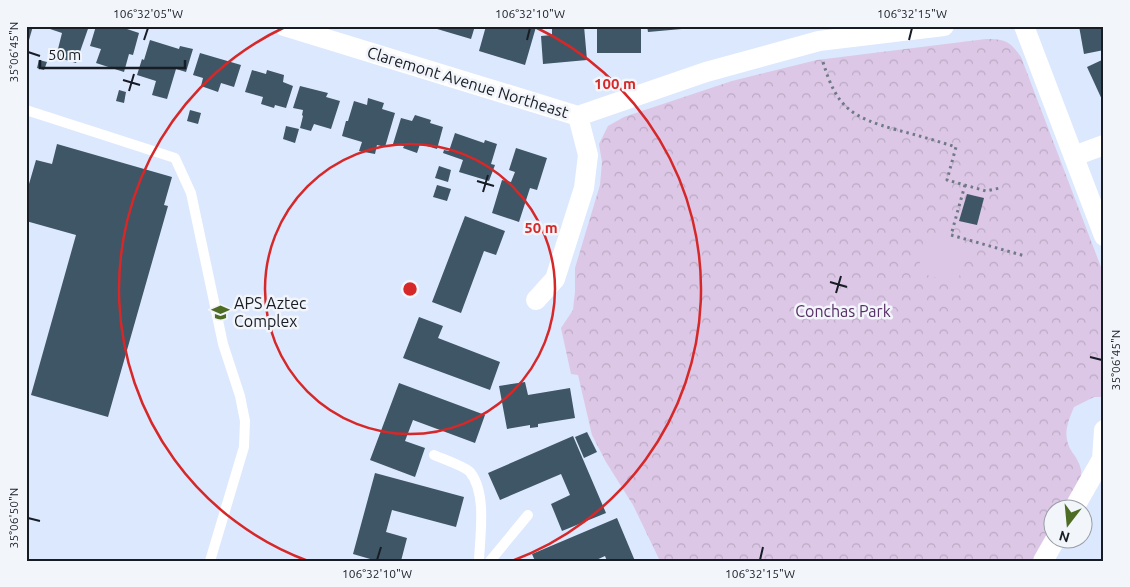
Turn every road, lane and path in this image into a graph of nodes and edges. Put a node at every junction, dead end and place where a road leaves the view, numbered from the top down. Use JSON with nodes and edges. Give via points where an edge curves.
{"nodes":[{"id":1,"x":284,"y":26,"type":"edge"},
{"id":2,"x":944,"y":26,"type":"edge"},
{"id":3,"x":1024,"y":26,"type":"edge"},
{"id":4,"x":823,"y":62,"type":"dead end"},
{"id":5,"x":26,"y":110,"type":"edge"},
{"id":6,"x":578,"y":116,"type":"junction"},
{"id":7,"x":1104,"y":145,"type":"edge"},
{"id":8,"x":1074,"y":156,"type":"junction"},
{"id":9,"x":965,"y":185,"type":"junction"},
{"id":10,"x":1000,"y":188,"type":"dead end"},
{"id":11,"x":1104,"y":236,"type":"edge"},
{"id":12,"x":1025,"y":256,"type":"dead end"},
{"id":13,"x":536,"y":300,"type":"dead end"},
{"id":14,"x":1104,"y":430,"type":"edge"},
{"id":15,"x":434,"y":455,"type":"dead end"},
{"id":16,"x":1079,"y":500,"type":"edge"},
{"id":17,"x":528,"y":516,"type":"dead end"},
{"id":18,"x":1049,"y":550,"type":"edge"},
{"id":19,"x":210,"y":561,"type":"edge"},
{"id":20,"x":479,"y":561,"type":"edge"},
{"id":21,"x":490,"y":561,"type":"edge"},
{"id":22,"x":1043,"y":561,"type":"edge"}],
"edges":[{"from":1,"to":6,"type":"street","name":"Claremont Avenue Northeast"},
{"from":2,"to":6,"type":"street","name":"Claremont Avenue Northeast","via":[[819,42],[706,72]]},
{"from":3,"to":8,"type":"street"},
{"from":4,"to":9,"type":"path","via":[[836,94],[860,118],[956,147],[947,180]]},
{"from":5,"to":19,"type":"lane","via":[[175,158],[191,193],[222,344],[240,396],[245,422],[244,448]]},
{"from":6,"to":13,"type":"street","via":[[588,155],[584,188],[556,279]]},
{"from":7,"to":8,"type":"street"},
{"from":8,"to":11,"type":"street"},
{"from":9,"to":10,"type":"path","via":[[986,191]]},
{"from":9,"to":12,"type":"path","via":[[951,235]]},
{"from":14,"to":16,"type":"street","via":[[1102,460]]},
{"from":15,"to":20,"type":"lane","via":[[469,471],[480,490]]},
{"from":17,"to":21,"type":"lane"},
{"from":18,"to":22,"type":"street"}]}
